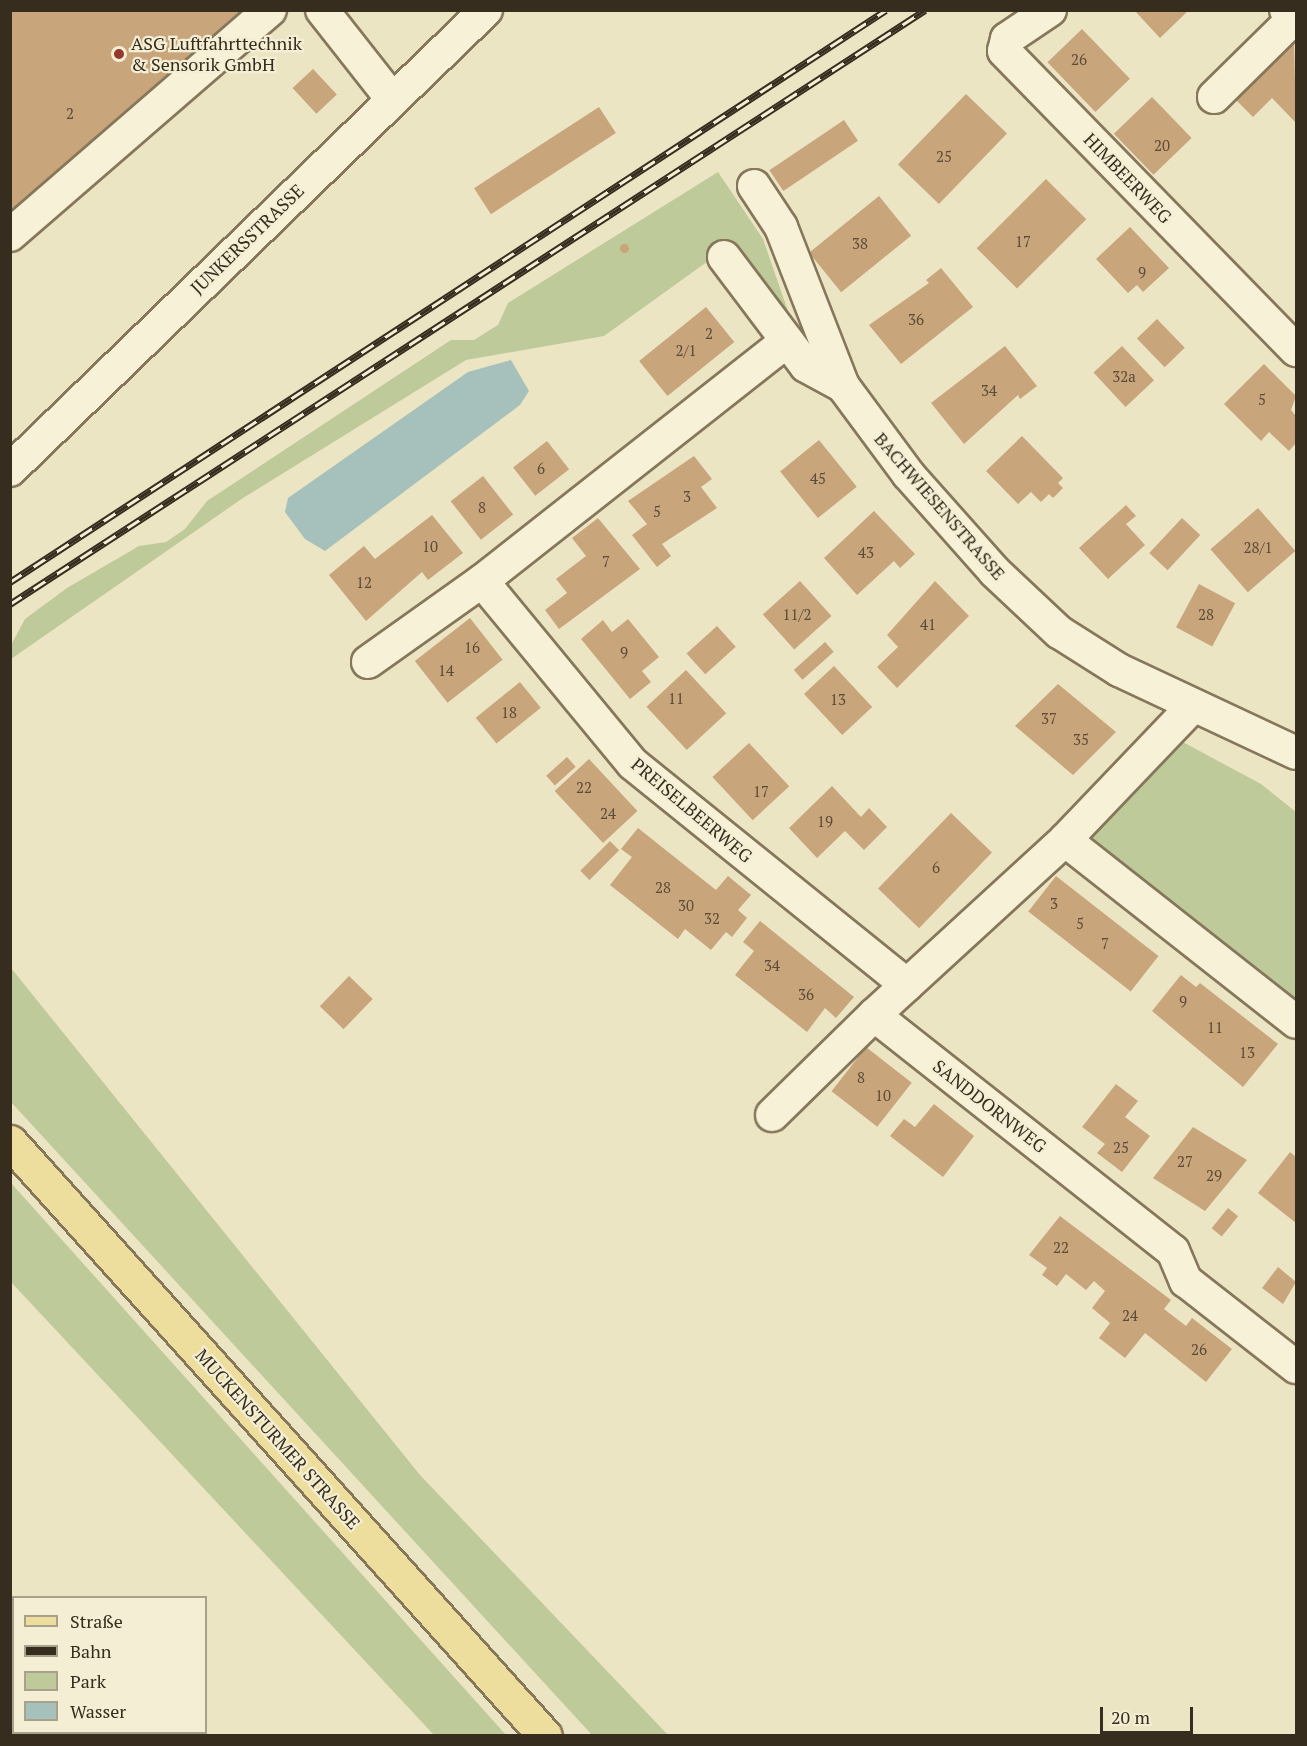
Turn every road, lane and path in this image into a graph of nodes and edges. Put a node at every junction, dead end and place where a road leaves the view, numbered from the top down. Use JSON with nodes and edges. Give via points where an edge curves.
{"nodes":[{"id":1,"x":270,"y":10,"type":"edge"},
{"id":2,"x":322,"y":10,"type":"edge"},
{"id":3,"x":486,"y":10,"type":"edge"},
{"id":4,"x":1050,"y":10,"type":"edge"},
{"id":5,"x":1286,"y":10,"type":"edge"},
{"id":6,"x":1214,"y":97,"type":"dead end"},
{"id":7,"x":392,"y":99,"type":"junction"},
{"id":8,"x":754,"y":186,"type":"dead end"},
{"id":9,"x":10,"y":235,"type":"edge"},
{"id":10,"x":724,"y":257,"type":"dead end"},
{"id":11,"x":787,"y":341,"type":"junction"},
{"id":12,"x":1296,"y":350,"type":"edge"},
{"id":13,"x":843,"y":386,"type":"junction"},
{"id":14,"x":10,"y":470,"type":"edge"},
{"id":15,"x":482,"y":581,"type":"junction"},
{"id":16,"x":368,"y":662,"type":"dead end"},
{"id":17,"x":1192,"y":707,"type":"junction"},
{"id":18,"x":1294,"y":747,"type":"edge"},
{"id":19,"x":1065,"y":840,"type":"junction"},
{"id":20,"x":907,"y":985,"type":"junction"},
{"id":21,"x":874,"y":1015,"type":"junction"},
{"id":22,"x":1296,"y":1022,"type":"edge"},
{"id":23,"x":772,"y":1115,"type":"dead end"},
{"id":24,"x":10,"y":1142,"type":"edge"},
{"id":25,"x":1296,"y":1367,"type":"edge"},
{"id":26,"x":545,"y":1736,"type":"edge"}],
"edges":[{"from":1,"to":9,"type":"street"},
{"from":2,"to":7,"type":"street"},
{"from":3,"to":7,"type":"street","name":"JUNKERSSTRASSE"},
{"from":4,"to":12,"type":"street","name":"HIMBEERWEG","via":[[1007,39],[1004,51]]},
{"from":5,"to":6,"type":"street","via":[[1293,19]]},
{"from":7,"to":14,"type":"street","name":"JUNKERSSTRASSE"},
{"from":8,"to":13,"type":"street","name":"BACHWIESENSTRASSE","via":[[786,238]]},
{"from":10,"to":11,"type":"street","name":"BACHWIESENSTRASSE"},
{"from":11,"to":13,"type":"street","name":"BACHWIESENSTRASSE","via":[[806,366]]},
{"from":11,"to":15,"type":"street"},
{"from":13,"to":17,"type":"street","name":"BACHWIESENSTRASSE","via":[[963,538],[1051,625],[1119,670]]},
{"from":15,"to":16,"type":"street"},
{"from":15,"to":20,"type":"street","name":"PREISELBEERWEG","via":[[633,764]]},
{"from":17,"to":18,"type":"street","name":"BACHWIESENSTRASSE"},
{"from":17,"to":19,"type":"street"},
{"from":19,"to":20,"type":"street"},
{"from":19,"to":22,"type":"street"},
{"from":20,"to":21,"type":"street"},
{"from":21,"to":23,"type":"street"},
{"from":21,"to":25,"type":"street","name":"SANDDORNWEG","via":[[1173,1251],[1186,1281]]},
{"from":24,"to":26,"type":"main road","name":"MUCKENSTURMER STRASSE"}]}
